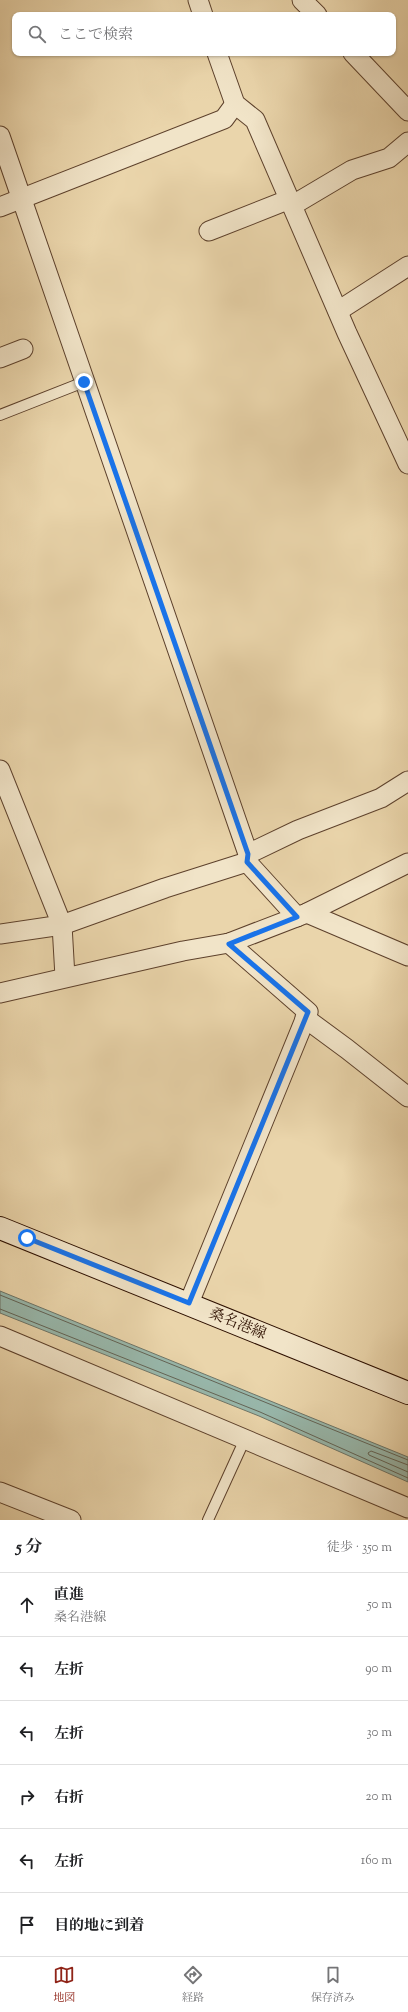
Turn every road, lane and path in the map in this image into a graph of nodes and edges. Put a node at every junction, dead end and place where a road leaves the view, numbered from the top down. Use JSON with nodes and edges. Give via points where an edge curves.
{"nodes":[{"id":1,"x":198,"y":0,"type":"edge"},
{"id":2,"x":302,"y":0,"type":"edge"},
{"id":3,"x":202,"y":12,"type":"edge"},
{"id":4,"x":314,"y":12,"type":"edge"},
{"id":5,"x":218,"y":56,"type":"edge"},
{"id":6,"x":356,"y":56,"type":"edge"},
{"id":7,"x":235,"y":104,"type":"junction"},
{"id":8,"x":408,"y":111,"type":"edge"},
{"id":9,"x":0,"y":136,"type":"edge"},
{"id":10,"x":408,"y":142,"type":"edge"},
{"id":11,"x":21,"y":199,"type":"junction"},
{"id":12,"x":292,"y":202,"type":"junction"},
{"id":13,"x":0,"y":207,"type":"edge"},
{"id":14,"x":208,"y":231,"type":"dead end"},
{"id":15,"x":408,"y":266,"type":"edge"},
{"id":16,"x":338,"y":311,"type":"junction"},
{"id":17,"x":23,"y":349,"type":"dead end"},
{"id":18,"x":0,"y":358,"type":"edge"},
{"id":19,"x":84,"y":382,"type":"junction"},
{"id":20,"x":0,"y":415,"type":"edge"},
{"id":21,"x":408,"y":464,"type":"edge"},
{"id":22,"x":0,"y":770,"type":"edge"},
{"id":23,"x":408,"y":781,"type":"edge"},
{"id":24,"x":248,"y":858,"type":"junction"},
{"id":25,"x":408,"y":863,"type":"edge"},
{"id":26,"x":302,"y":915,"type":"junction"},
{"id":27,"x":62,"y":925,"type":"junction"},
{"id":28,"x":0,"y":934,"type":"edge"},
{"id":29,"x":229,"y":944,"type":"junction"},
{"id":30,"x":408,"y":956,"type":"edge"},
{"id":31,"x":65,"y":977,"type":"junction"},
{"id":32,"x":0,"y":993,"type":"edge"},
{"id":33,"x":305,"y":1018,"type":"junction"},
{"id":34,"x":408,"y":1097,"type":"edge"},
{"id":35,"x":0,"y":1228,"type":"edge"},
{"id":36,"x":189,"y":1303,"type":"junction"},
{"id":37,"x":1,"y":1340,"type":"edge"},
{"id":38,"x":408,"y":1393,"type":"edge"},
{"id":39,"x":245,"y":1439,"type":"junction"},
{"id":40,"x":0,"y":1492,"type":"edge"},
{"id":41,"x":408,"y":1508,"type":"edge"},
{"id":42,"x":71,"y":1520,"type":"edge"},
{"id":43,"x":208,"y":1520,"type":"edge"}],
"edges":[{"from":1,"to":3,"type":"street"},
{"from":2,"to":4,"type":"street"},
{"from":5,"to":7,"type":"street"},
{"from":6,"to":8,"type":"street"},
{"from":7,"to":11,"type":"street","via":[[224,119]]},
{"from":7,"to":12,"type":"street","via":[[255,120]]},
{"from":9,"to":11,"type":"street"},
{"from":10,"to":12,"type":"street","via":[[389,158],[352,170]]},
{"from":11,"to":13,"type":"street"},
{"from":11,"to":19,"type":"street"},
{"from":12,"to":14,"type":"street"},
{"from":12,"to":16,"type":"street"},
{"from":15,"to":16,"type":"street"},
{"from":16,"to":21,"type":"street"},
{"from":17,"to":18,"type":"street"},
{"from":19,"to":20,"type":"lane"},
{"from":19,"to":24,"type":"street"},
{"from":22,"to":27,"type":"street"},
{"from":23,"to":24,"type":"street","via":[[381,798],[298,830]]},
{"from":24,"to":26,"type":"street"},
{"from":24,"to":27,"type":"street"},
{"from":25,"to":26,"type":"street"},
{"from":26,"to":29,"type":"street"},
{"from":26,"to":30,"type":"street"},
{"from":27,"to":28,"type":"street"},
{"from":27,"to":31,"type":"street"},
{"from":29,"to":31,"type":"street","via":[[183,951]]},
{"from":29,"to":33,"type":"street","via":[[308,1012]]},
{"from":31,"to":32,"type":"street"},
{"from":33,"to":34,"type":"street"},
{"from":33,"to":36,"type":"street"},
{"from":35,"to":36,"type":"main road","name":"桑名港線"},
{"from":36,"to":38,"type":"main road","name":"桑名港線"},
{"from":37,"to":39,"type":"street"},
{"from":39,"to":41,"type":"street"},
{"from":39,"to":43,"type":"lane"},
{"from":40,"to":42,"type":"street"}]}
